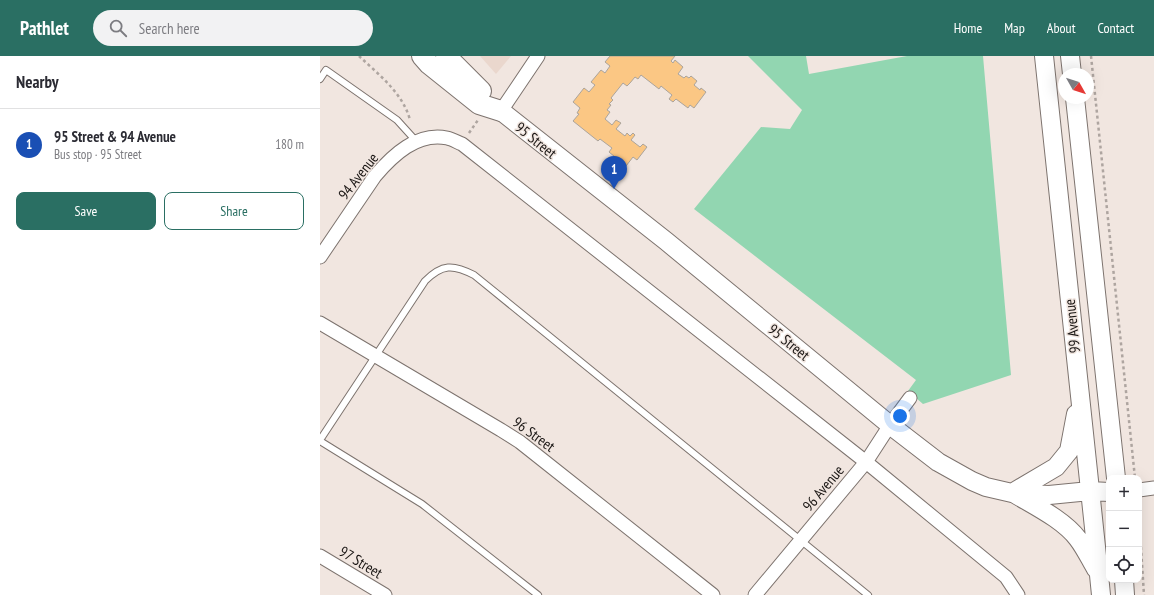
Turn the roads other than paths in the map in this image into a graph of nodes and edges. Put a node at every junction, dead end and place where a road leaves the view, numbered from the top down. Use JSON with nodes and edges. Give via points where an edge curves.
{"nodes":[{"id":1,"x":422,"y":56,"type":"edge"},
{"id":2,"x":446,"y":56,"type":"edge"},
{"id":3,"x":538,"y":56,"type":"edge"},
{"id":4,"x":1044,"y":56,"type":"edge"},
{"id":5,"x":1070,"y":56,"type":"edge"},
{"id":6,"x":1071,"y":68,"type":"edge"},
{"id":7,"x":320,"y":79,"type":"edge"},
{"id":8,"x":1076,"y":104,"type":"edge"},
{"id":9,"x":501,"y":111,"type":"junction"},
{"id":10,"x":416,"y":142,"type":"junction"},
{"id":11,"x":320,"y":257,"type":"edge"},
{"id":12,"x":320,"y":323,"type":"edge"},
{"id":13,"x":375,"y":356,"type":"junction"},
{"id":14,"x":1080,"y":396,"type":"junction"},
{"id":15,"x":910,"y":398,"type":"dead end"},
{"id":16,"x":890,"y":425,"type":"junction"},
{"id":17,"x":320,"y":440,"type":"edge"},
{"id":18,"x":866,"y":462,"type":"junction"},
{"id":19,"x":1116,"y":475,"type":"edge"},
{"id":20,"x":1154,"y":488,"type":"edge"},
{"id":21,"x":1142,"y":490,"type":"edge"},
{"id":22,"x":1090,"y":491,"type":"junction"},
{"id":23,"x":1106,"y":492,"type":"edge"},
{"id":24,"x":1012,"y":493,"type":"junction"},
{"id":25,"x":800,"y":540,"type":"junction"},
{"id":26,"x":320,"y":556,"type":"edge"},
{"id":27,"x":1100,"y":575,"type":"junction"},
{"id":28,"x":1124,"y":583,"type":"edge"},
{"id":29,"x":385,"y":595,"type":"edge"},
{"id":30,"x":538,"y":595,"type":"edge"},
{"id":31,"x":713,"y":595,"type":"edge"},
{"id":32,"x":755,"y":595,"type":"edge"},
{"id":33,"x":868,"y":595,"type":"edge"},
{"id":34,"x":1018,"y":595,"type":"edge"},
{"id":35,"x":1101,"y":595,"type":"edge"},
{"id":36,"x":1125,"y":595,"type":"edge"}],
"edges":[{"from":1,"to":9,"type":"main road","via":[[479,104]]},
{"from":2,"to":9,"type":"main road"},
{"from":3,"to":9,"type":"street"},
{"from":4,"to":14,"type":"main road","name":"99 Avenue"},
{"from":5,"to":6,"type":"main road"},
{"from":7,"to":10,"type":"lane","via":[[326,70],[397,120]]},
{"from":8,"to":19,"type":"main road","name":"99 Avenue"},
{"from":9,"to":16,"type":"main road","name":"95 Street"},
{"from":10,"to":11,"type":"street","name":"94 Avenue","via":[[399,151],[384,165]]},
{"from":10,"to":18,"type":"street","name":"94 Avenue","via":[[429,138],[466,138]]},
{"from":12,"to":13,"type":"street","name":"96 Street"},
{"from":13,"to":17,"type":"lane"},
{"from":13,"to":25,"type":"lane","via":[[425,281],[434,272],[444,268],[462,269],[474,274]]},
{"from":13,"to":31,"type":"street","name":"96 Street","via":[[520,442]]},
{"from":14,"to":22,"type":"main road","name":"99 Avenue"},
{"from":14,"to":24,"type":"main road","via":[[1069,451],[1056,467]]},
{"from":15,"to":16,"type":"street","name":"96 Avenue"},
{"from":16,"to":18,"type":"street","name":"96 Avenue"},
{"from":16,"to":24,"type":"main road","name":"95 Street","via":[[938,462],[972,481]]},
{"from":17,"to":30,"type":"lane","via":[[422,504]]},
{"from":18,"to":25,"type":"street","name":"96 Avenue"},
{"from":18,"to":34,"type":"street","via":[[1006,577]]},
{"from":20,"to":21,"type":"street"},
{"from":22,"to":23,"type":"main road","name":"95 Street"},
{"from":22,"to":24,"type":"main road","name":"95 Street","via":[[1049,495]]},
{"from":22,"to":27,"type":"main road","name":"99 Avenue"},
{"from":24,"to":27,"type":"main road","via":[[1065,526],[1078,539]]},
{"from":25,"to":32,"type":"street","name":"96 Avenue"},
{"from":25,"to":33,"type":"lane"},
{"from":26,"to":29,"type":"street","name":"97 Street"},
{"from":27,"to":35,"type":"main road","name":"99 Avenue"},
{"from":28,"to":36,"type":"main road"}]}
